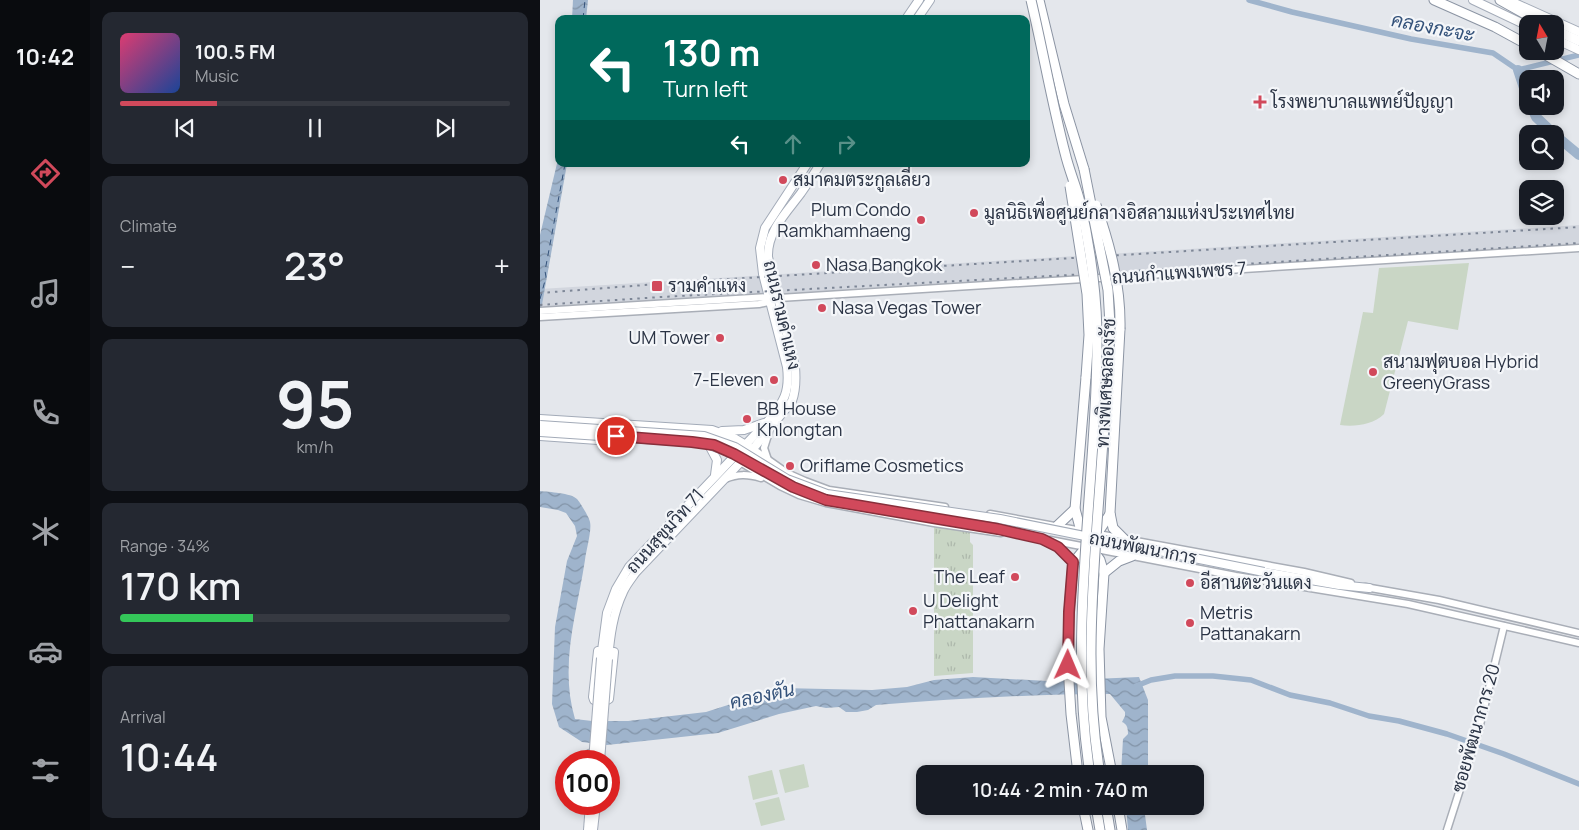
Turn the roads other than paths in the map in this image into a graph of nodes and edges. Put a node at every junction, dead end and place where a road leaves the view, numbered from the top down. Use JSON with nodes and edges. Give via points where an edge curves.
{"nodes":[{"id":1,"x":919,"y":0,"type":"edge"},
{"id":2,"x":929,"y":0,"type":"edge"},
{"id":3,"x":1031,"y":0,"type":"edge"},
{"id":4,"x":1039,"y":0,"type":"edge"},
{"id":5,"x":1434,"y":0,"type":"edge"},
{"id":6,"x":1473,"y":0,"type":"edge"},
{"id":7,"x":1500,"y":0,"type":"edge"},
{"id":8,"x":1508,"y":0,"type":"edge"},
{"id":9,"x":909,"y":15,"type":"edge"},
{"id":10,"x":920,"y":15,"type":"edge"},
{"id":11,"x":1527,"y":15,"type":"edge"},
{"id":12,"x":1519,"y":22,"type":"edge"},
{"id":13,"x":1579,"y":32,"type":"edge"},
{"id":14,"x":1564,"y":37,"type":"edge"},
{"id":15,"x":1519,"y":40,"type":"edge"},
{"id":16,"x":1564,"y":42,"type":"edge"},
{"id":17,"x":1577,"y":46,"type":"edge"},
{"id":18,"x":1555,"y":60,"type":"edge"},
{"id":19,"x":1577,"y":73,"type":"edge"},
{"id":20,"x":1065,"y":154,"type":"junction"},
{"id":21,"x":805,"y":167,"type":"edge"},
{"id":22,"x":818,"y":167,"type":"edge"},
{"id":23,"x":1084,"y":169,"type":"junction"},
{"id":24,"x":793,"y":185,"type":"junction"},
{"id":25,"x":802,"y":191,"type":"junction"},
{"id":26,"x":1579,"y":248,"type":"edge"},
{"id":27,"x":779,"y":298,"type":"junction"},
{"id":28,"x":770,"y":300,"type":"junction"},
{"id":29,"x":540,"y":311,"type":"edge"},
{"id":30,"x":556,"y":313,"type":"junction"},
{"id":31,"x":540,"y":317,"type":"edge"},
{"id":32,"x":540,"y":419,"type":"edge"},
{"id":33,"x":771,"y":423,"type":"junction"},
{"id":34,"x":638,"y":426,"type":"junction"},
{"id":35,"x":540,"y":428,"type":"edge"},
{"id":36,"x":712,"y":430,"type":"junction"},
{"id":37,"x":623,"y":434,"type":"junction"},
{"id":38,"x":540,"y":436,"type":"edge"},
{"id":39,"x":692,"y":438,"type":"junction"},
{"id":40,"x":648,"y":443,"type":"junction"},
{"id":41,"x":745,"y":444,"type":"junction"},
{"id":42,"x":710,"y":447,"type":"junction"},
{"id":43,"x":753,"y":449,"type":"junction"},
{"id":44,"x":733,"y":457,"type":"junction"},
{"id":45,"x":768,"y":461,"type":"junction"},
{"id":46,"x":740,"y":462,"type":"junction"},
{"id":47,"x":714,"y":477,"type":"junction"},
{"id":48,"x":724,"y":479,"type":"junction"},
{"id":49,"x":772,"y":482,"type":"junction"},
{"id":50,"x":821,"y":487,"type":"junction"},
{"id":51,"x":817,"y":501,"type":"junction"},
{"id":52,"x":1075,"y":509,"type":"junction"},
{"id":53,"x":1110,"y":513,"type":"junction"},
{"id":54,"x":1057,"y":526,"type":"junction"},
{"id":55,"x":1081,"y":531,"type":"junction"},
{"id":56,"x":1097,"y":534,"type":"junction"},
{"id":57,"x":1038,"y":538,"type":"junction"},
{"id":58,"x":1124,"y":539,"type":"junction"},
{"id":59,"x":1089,"y":550,"type":"junction"},
{"id":60,"x":1132,"y":556,"type":"junction"},
{"id":61,"x":1073,"y":562,"type":"junction"},
{"id":62,"x":1072,"y":573,"type":"junction"},
{"id":63,"x":1104,"y":574,"type":"junction"},
{"id":64,"x":1369,"y":588,"type":"junction"},
{"id":65,"x":611,"y":615,"type":"junction"},
{"id":66,"x":1504,"y":626,"type":"junction"},
{"id":67,"x":1579,"y":633,"type":"edge"},
{"id":68,"x":1579,"y":643,"type":"edge"},
{"id":69,"x":605,"y":659,"type":"junction"},
{"id":70,"x":594,"y":750,"type":"edge"},
{"id":71,"x":601,"y":750,"type":"edge"},
{"id":72,"x":1077,"y":765,"type":"edge"},
{"id":73,"x":1089,"y":765,"type":"edge"},
{"id":74,"x":1099,"y":765,"type":"edge"},
{"id":75,"x":1110,"y":765,"type":"edge"},
{"id":76,"x":585,"y":815,"type":"edge"},
{"id":77,"x":591,"y":815,"type":"edge"},
{"id":78,"x":594,"y":815,"type":"edge"},
{"id":79,"x":597,"y":815,"type":"edge"},
{"id":80,"x":1085,"y":815,"type":"edge"},
{"id":81,"x":1098,"y":815,"type":"edge"},
{"id":82,"x":1108,"y":815,"type":"edge"},
{"id":83,"x":1120,"y":815,"type":"edge"},
{"id":84,"x":592,"y":820,"type":"junction"},
{"id":85,"x":584,"y":830,"type":"edge"},
{"id":86,"x":588,"y":830,"type":"edge"},
{"id":87,"x":595,"y":830,"type":"edge"},
{"id":88,"x":1088,"y":830,"type":"edge"},
{"id":89,"x":1100,"y":830,"type":"edge"},
{"id":90,"x":1110,"y":830,"type":"edge"},
{"id":91,"x":1122,"y":830,"type":"edge"},
{"id":92,"x":1447,"y":830,"type":"edge"}],
"edges":[{"from":1,"to":9,"type":"main road"},
{"from":2,"to":10,"type":"main road"},
{"from":3,"to":20,"type":"highway","name":"ทางพิเศษฉลองรัช","bridge":true},
{"from":4,"to":23,"type":"highway","name":"ทางพิเศษฉลองรัช","via":[[1064,104]]},
{"from":5,"to":15,"type":"highway"},
{"from":6,"to":12,"type":"main road"},
{"from":7,"to":11,"type":"highway"},
{"from":8,"to":13,"type":"main road"},
{"from":14,"to":17,"type":"highway"},
{"from":16,"to":17,"type":"main road"},
{"from":18,"to":19,"type":"highway"},
{"from":20,"to":52,"type":"highway","bridge":true,"via":[[1087,294],[1089,335]]},
{"from":20,"to":73,"type":"highway","name":"ทางพิเศษฉลองรัช","bridge":true,"via":[[1080,202],[1094,290],[1096,329],[1096,381],[1080,651]]},
{"from":21,"to":24,"type":"main road","name":"ถนนรามคำแหง"},
{"from":22,"to":25,"type":"main road","name":"ถนนรามคำแหง"},
{"from":23,"to":53,"type":"highway","bridge":true,"via":[[1109,244],[1119,290],[1120,329]]},
{"from":23,"to":74,"type":"highway","name":"ทางพิเศษฉลองรัช","bridge":true,"via":[[1108,290],[1110,325],[1091,650],[1092,709]]},
{"from":24,"to":25,"type":"main road"},
{"from":24,"to":28,"type":"main road","name":"ถนนรามคำแหง","via":[[762,237],[760,256]]},
{"from":25,"to":27,"type":"main road","name":"ถนนรามคำแหง","via":[[769,242],[768,257]]},
{"from":26,"to":27,"type":"main road","name":"ถนนกำแพงเพชร 7"},
{"from":27,"to":28,"type":"main road","name":"ถนนกำแพงเพชร 7"},
{"from":27,"to":33,"type":"main road","name":"ถนนรามคำแหง","via":[[796,379],[792,401]]},
{"from":28,"to":30,"type":"main road","name":"ถนนกำแพงเพชร 7"},
{"from":28,"to":33,"type":"main road","name":"ถนนรามคำแหง","via":[[789,380],[785,399]]},
{"from":29,"to":30,"type":"main road","name":"ถนนกำแพงเพชร 7"},
{"from":30,"to":31,"type":"main road","name":"ถนนกำแพงเพชร 7"},
{"from":32,"to":34,"type":"main road"},
{"from":33,"to":36,"type":"main road","via":[[744,430]]},
{"from":33,"to":41,"type":"main road","name":"ถนนรามคำแหง"},
{"from":33,"to":43,"type":"main road","name":"ถนนรามคำแหง"},
{"from":33,"to":45,"type":"main road","via":[[764,443]]},
{"from":34,"to":36,"type":"main road"},
{"from":34,"to":37,"type":"main road"},
{"from":35,"to":37,"type":"main road"},
{"from":35,"to":39,"type":"main road","bridge":true},
{"from":36,"to":41,"type":"main road"},
{"from":37,"to":40,"type":"main road"},
{"from":38,"to":40,"type":"main road"},
{"from":39,"to":57,"type":"main road","name":"ถนนพัฒนาการ","bridge":true,"via":[[724,449],[803,492],[826,500]]},
{"from":39,"to":64,"type":"main road","name":"ถนนพัฒนาการ","bridge":true,"via":[[716,439],[730,444],[787,479],[827,494],[1000,519],[1264,572]]},
{"from":40,"to":42,"type":"main road"},
{"from":41,"to":43,"type":"main road"},
{"from":41,"to":44,"type":"main road","name":"ถนนรามคำแหง"},
{"from":42,"to":44,"type":"main road"},
{"from":42,"to":47,"type":"main road","via":[[717,460]]},
{"from":43,"to":45,"type":"main road","name":"ถนนพัฒนาการ"},
{"from":43,"to":46,"type":"main road","name":"ถนนรามคำแหง"},
{"from":44,"to":46,"type":"main road"},
{"from":44,"to":47,"type":"main road","name":"ถนนสุขุมวิท 71"},
{"from":45,"to":50,"type":"main road","name":"ถนนพัฒนาการ","via":[[788,474]]},
{"from":46,"to":48,"type":"main road","name":"ถนนสุขุมวิท 71"},
{"from":46,"to":49,"type":"main road","name":"ถนนพัฒนาการ"},
{"from":47,"to":65,"type":"main road","name":"ถนนสุขุมวิท 71","via":[[629,567],[616,589]]},
{"from":48,"to":49,"type":"main road","via":[[747,474]]},
{"from":48,"to":65,"type":"main road","name":"ถนนสุขุมวิท 71","via":[[636,572]]},
{"from":49,"to":51,"type":"main road","name":"ถนนพัฒนาการ"},
{"from":50,"to":51,"type":"main road"},
{"from":50,"to":54,"type":"main road","name":"ถนนพัฒนาการ"},
{"from":51,"to":57,"type":"main road","name":"ถนนพัฒนาการ"},
{"from":52,"to":54,"type":"highway"},
{"from":52,"to":55,"type":"highway"},
{"from":53,"to":56,"type":"highway"},
{"from":53,"to":58,"type":"highway","via":[[1113,528]]},
{"from":54,"to":55,"type":"main road","name":"ถนนพัฒนาการ"},
{"from":55,"to":56,"type":"main road","name":"ถนนพัฒนาการ"},
{"from":55,"to":59,"type":"main road"},
{"from":56,"to":58,"type":"main road","name":"ถนนพัฒนาการ"},
{"from":56,"to":59,"type":"main road"},
{"from":57,"to":59,"type":"main road","name":"ถนนพัฒนาการ"},
{"from":57,"to":61,"type":"highway","via":[[1058,547]]},
{"from":58,"to":64,"type":"main road","name":"ถนนพัฒนาการ","via":[[1304,572]]},
{"from":59,"to":60,"type":"main road","name":"ถนนพัฒนาการ"},
{"from":59,"to":61,"type":"highway"},
{"from":59,"to":63,"type":"highway"},
{"from":60,"to":63,"type":"highway","via":[[1118,561]]},
{"from":60,"to":66,"type":"main road","name":"ถนนพัฒนาการ","via":[[1408,604]]},
{"from":61,"to":62,"type":"highway"},
{"from":62,"to":63,"type":"highway"},
{"from":62,"to":72,"type":"highway","via":[[1068,665]]},
{"from":63,"to":75,"type":"highway","via":[[1099,649],[1101,717]]},
{"from":64,"to":67,"type":"main road","name":"ถนนพัฒนาการ","via":[[1439,600]]},
{"from":65,"to":65,"type":"main road","via":[[616,625],[609,699],[597,702],[593,697],[601,626],[604,618]]},
{"from":65,"to":69,"type":"main road","name":"ถนนสุขุมวิท 71"},
{"from":66,"to":68,"type":"main road","name":"ถนนพัฒนาการ"},
{"from":66,"to":92,"type":"main road","name":"ซอยพัฒนาการ 20","via":[[1474,749]]},
{"from":69,"to":70,"type":"main road","name":"ถนนสุขุมวิท 71","bridge":true},
{"from":69,"to":71,"type":"main road","name":"ถนนสุขุมวิท 71","bridge":true},
{"from":76,"to":85,"type":"main road"},
{"from":77,"to":84,"type":"main road"},
{"from":78,"to":84,"type":"main road"},
{"from":79,"to":87,"type":"main road"},
{"from":80,"to":88,"type":"highway"},
{"from":81,"to":89,"type":"highway"},
{"from":82,"to":90,"type":"highway"},
{"from":83,"to":91,"type":"highway"},
{"from":84,"to":86,"type":"main road"},
{"from":84,"to":87,"type":"main road"}]}
